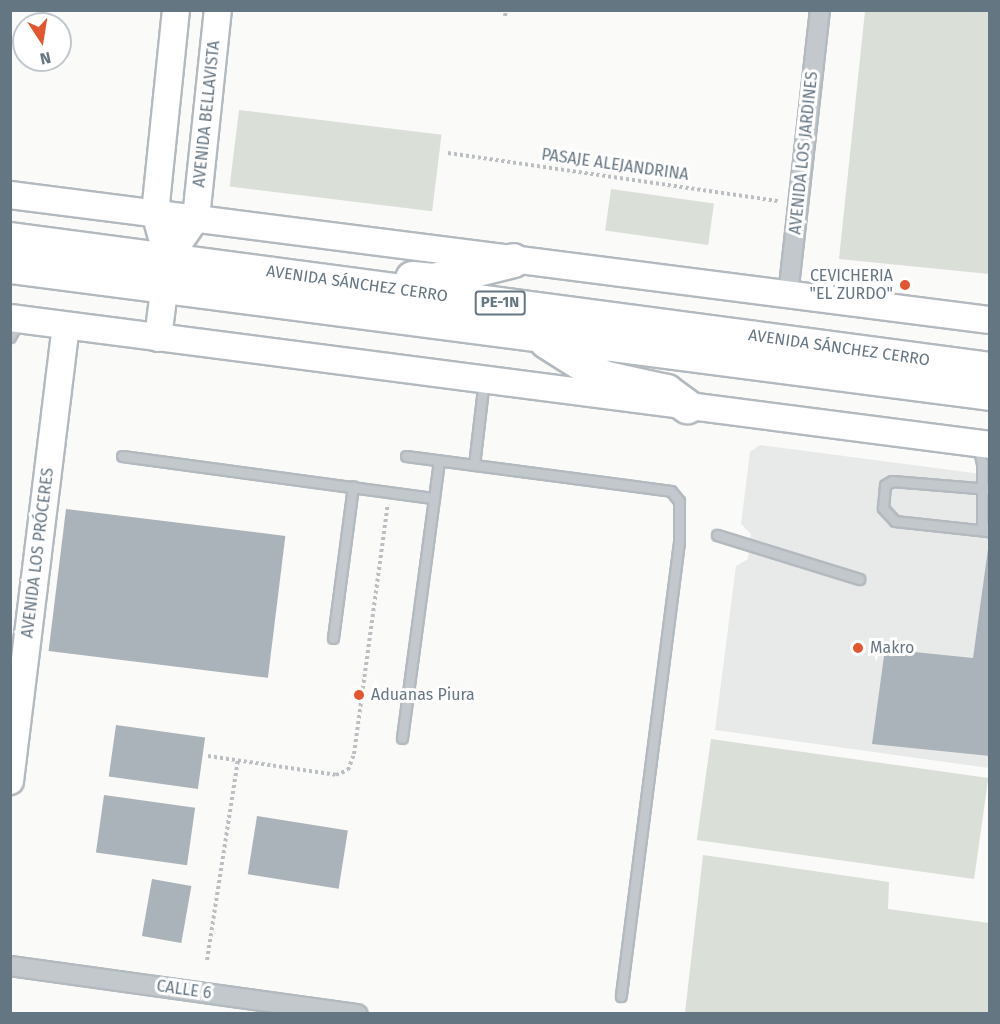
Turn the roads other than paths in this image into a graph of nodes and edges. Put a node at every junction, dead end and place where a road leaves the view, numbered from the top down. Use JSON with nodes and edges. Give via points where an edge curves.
{"nodes":[{"id":1,"x":176,"y":10,"type":"edge"},
{"id":2,"x":218,"y":10,"type":"edge"},
{"id":3,"x":820,"y":10,"type":"edge"},
{"id":4,"x":167,"y":101,"type":"junction"},
{"id":5,"x":207,"y":106,"type":"junction"},
{"id":6,"x":10,"y":195,"type":"edge"},
{"id":7,"x":155,"y":213,"type":"junction"},
{"id":8,"x":196,"y":218,"type":"junction"},
{"id":9,"x":13,"y":260,"type":"edge"},
{"id":10,"x":513,"y":260,"type":"junction"},
{"id":11,"x":166,"y":273,"type":"junction"},
{"id":12,"x":349,"y":283,"type":"junction"},
{"id":13,"x":788,"y":295,"type":"junction"},
{"id":14,"x":990,"y":320,"type":"edge"},
{"id":15,"x":14,"y":325,"type":"edge"},
{"id":16,"x":66,"y":326,"type":"junction"},
{"id":17,"x":537,"y":335,"type":"junction"},
{"id":18,"x":158,"y":338,"type":"junction"},
{"id":19,"x":990,"y":369,"type":"edge"},
{"id":20,"x":484,"y":380,"type":"junction"},
{"id":21,"x":990,"y":393,"type":"edge"},
{"id":22,"x":687,"y":406,"type":"junction"},
{"id":23,"x":983,"y":444,"type":"edge"},
{"id":24,"x":122,"y":456,"type":"dead end"},
{"id":25,"x":406,"y":456,"type":"dead end"},
{"id":26,"x":439,"y":460,"type":"junction"},
{"id":27,"x":474,"y":465,"type":"junction"},
{"id":28,"x":353,"y":486,"type":"junction"},
{"id":29,"x":986,"y":489,"type":"edge"},
{"id":30,"x":434,"y":498,"type":"junction"},
{"id":31,"x":988,"y":532,"type":"edge"},
{"id":32,"x":717,"y":535,"type":"dead end"},
{"id":33,"x":859,"y":579,"type":"dead end"},
{"id":34,"x":333,"y":638,"type":"dead end"},
{"id":35,"x":402,"y":738,"type":"dead end"},
{"id":36,"x":10,"y":781,"type":"edge"},
{"id":37,"x":10,"y":966,"type":"edge"},
{"id":38,"x":621,"y":996,"type":"dead end"},
{"id":39,"x":358,"y":1014,"type":"edge"}],
"edges":[{"from":1,"to":4,"type":"main road"},
{"from":2,"to":5,"type":"main road","name":"AVENIDA BELLAVISTA"},
{"from":3,"to":13,"type":"street","name":"AVENIDA LOS JARDINES"},
{"from":4,"to":5,"type":"main road"},
{"from":4,"to":7,"type":"main road"},
{"from":5,"to":8,"type":"main road","name":"AVENIDA BELLAVISTA"},
{"from":6,"to":7,"type":"main road"},
{"from":7,"to":8,"type":"main road"},
{"from":7,"to":11,"type":"main road"},
{"from":8,"to":10,"type":"main road"},
{"from":8,"to":11,"type":"main road"},
{"from":9,"to":11,"type":"highway","name":"AVENIDA SÁNCHEZ CERRO","number":"PE-1N"},
{"from":10,"to":12,"type":"highway","via":[[434,280],[382,276]]},
{"from":10,"to":13,"type":"main road"},
{"from":11,"to":12,"type":"highway","name":"AVENIDA SÁNCHEZ CERRO","number":"PE-1N"},
{"from":11,"to":17,"type":"highway","name":"AVENIDA SÁNCHEZ CERRO","number":"PE-1N"},
{"from":11,"to":18,"type":"main road"},
{"from":12,"to":19,"type":"highway","name":"AVENIDA SÁNCHEZ CERRO","number":"PE-1N"},
{"from":13,"to":14,"type":"main road"},
{"from":15,"to":16,"type":"main road"},
{"from":16,"to":18,"type":"main road"},
{"from":16,"to":36,"type":"main road","name":"AVENIDA LOS PRÓCERES"},
{"from":17,"to":21,"type":"highway","name":"AVENIDA SÁNCHEZ CERRO","number":"PE-1N"},
{"from":17,"to":22,"type":"highway","via":[[603,377],[666,391]]},
{"from":18,"to":20,"type":"main road"},
{"from":20,"to":22,"type":"main road"},
{"from":20,"to":27,"type":"lane"},
{"from":22,"to":23,"type":"main road"},
{"from":23,"to":29,"type":"lane"},
{"from":24,"to":28,"type":"lane"},
{"from":25,"to":26,"type":"lane"},
{"from":26,"to":27,"type":"lane"},
{"from":26,"to":30,"type":"lane"},
{"from":27,"to":38,"type":"lane","via":[[671,491],[679,501],[679,542]]},
{"from":28,"to":30,"type":"lane"},
{"from":28,"to":34,"type":"lane"},
{"from":29,"to":31,"type":"lane","via":[[982,525]]},
{"from":29,"to":31,"type":"lane","via":[[892,481],[885,485],[883,508],[895,521]]},
{"from":30,"to":35,"type":"lane"},
{"from":32,"to":33,"type":"lane"},
{"from":37,"to":39,"type":"street","name":"CALLE 6"}]}
